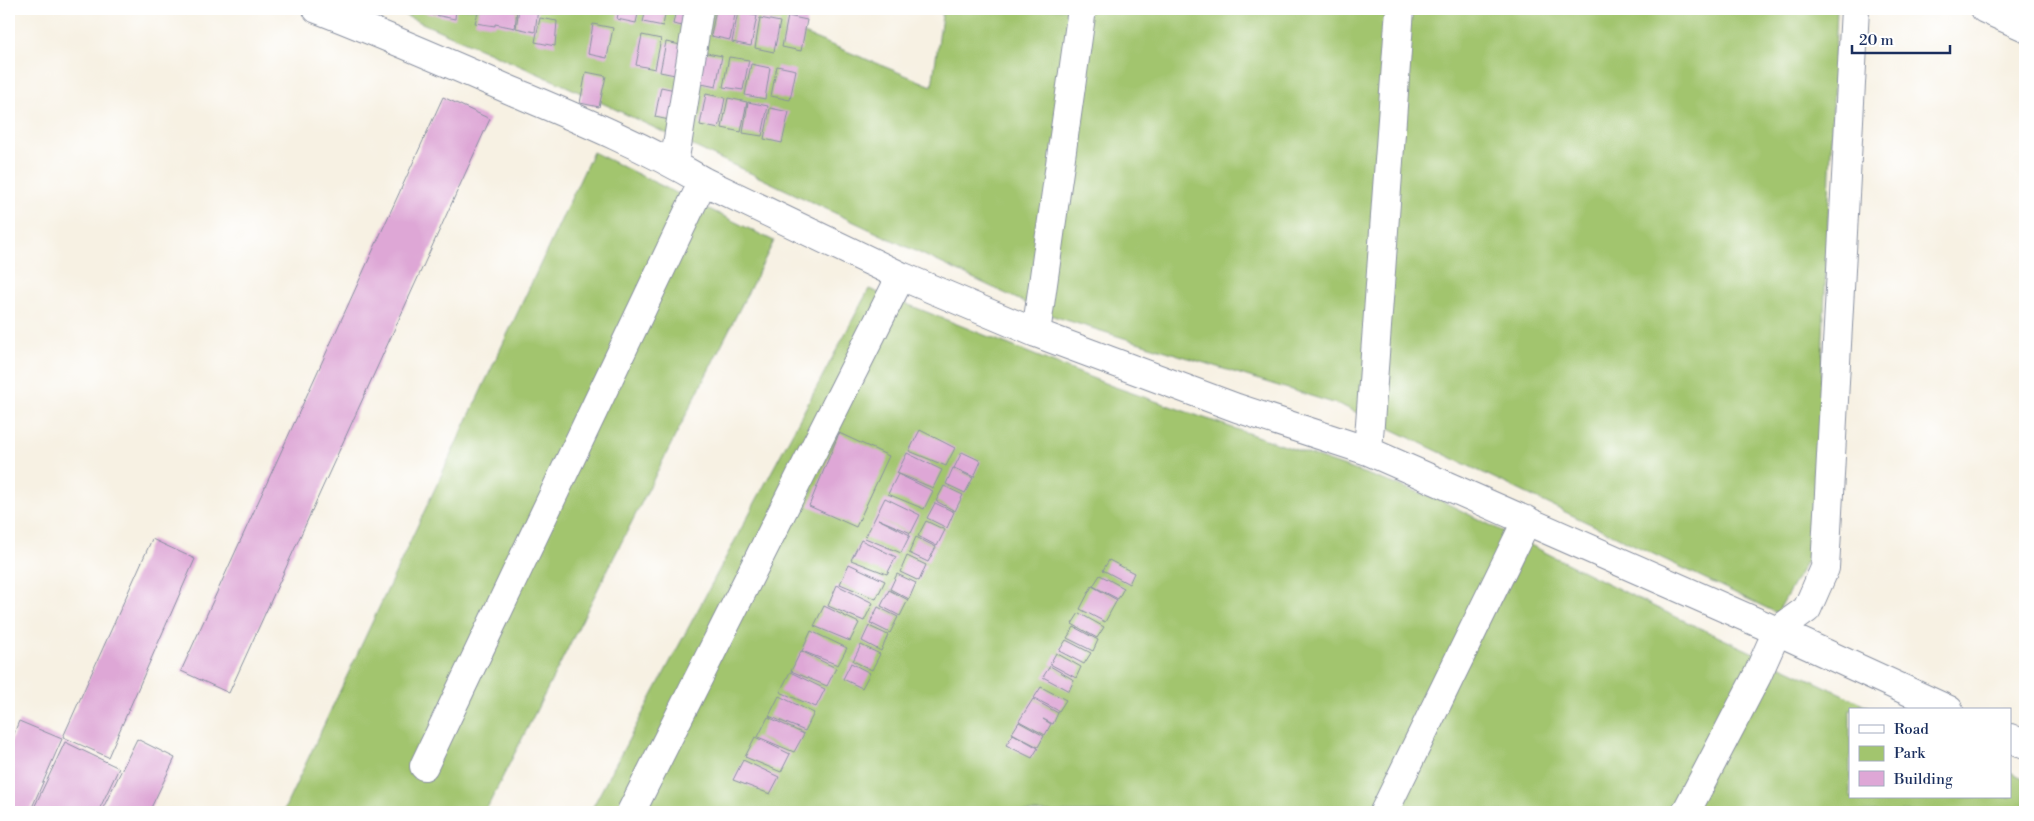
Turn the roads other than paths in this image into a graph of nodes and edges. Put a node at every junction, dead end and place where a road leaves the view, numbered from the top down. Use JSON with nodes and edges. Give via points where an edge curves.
{"nodes":[{"id":1,"x":317,"y":9,"type":"edge"},
{"id":2,"x":699,"y":9,"type":"edge"},
{"id":3,"x":1082,"y":9,"type":"edge"},
{"id":4,"x":1400,"y":9,"type":"edge"},
{"id":5,"x":1854,"y":9,"type":"edge"},
{"id":6,"x":1985,"y":9,"type":"edge"},
{"id":7,"x":2025,"y":27,"type":"edge"},
{"id":8,"x":674,"y":164,"type":"junction"},
{"id":9,"x":703,"y":181,"type":"junction"},
{"id":10,"x":901,"y":276,"type":"junction"},
{"id":11,"x":1036,"y":333,"type":"junction"},
{"id":12,"x":1368,"y":451,"type":"junction"},
{"id":13,"x":1527,"y":520,"type":"junction"},
{"id":14,"x":1777,"y":631,"type":"junction"},
{"id":15,"x":1945,"y":708,"type":"edge"},
{"id":16,"x":2012,"y":739,"type":"edge"},
{"id":17,"x":2025,"y":745,"type":"edge"},
{"id":18,"x":424,"y":766,"type":"dead end"},
{"id":19,"x":631,"y":812,"type":"edge"},
{"id":20,"x":1384,"y":812,"type":"edge"},
{"id":21,"x":1686,"y":812,"type":"edge"}],
"edges":[{"from":1,"to":8,"type":"lane","via":[[608,132]]},
{"from":2,"to":8,"type":"lane"},
{"from":3,"to":11,"type":"lane"},
{"from":4,"to":12,"type":"lane"},
{"from":5,"to":14,"type":"lane","via":[[1825,568],[1807,609]]},
{"from":6,"to":7,"type":"lane"},
{"from":8,"to":9,"type":"lane"},
{"from":9,"to":10,"type":"lane"},
{"from":9,"to":18,"type":"lane"},
{"from":10,"to":11,"type":"lane"},
{"from":10,"to":19,"type":"lane"},
{"from":11,"to":12,"type":"lane","via":[[1237,408]]},
{"from":12,"to":13,"type":"lane"},
{"from":13,"to":14,"type":"lane"},
{"from":13,"to":20,"type":"lane"},
{"from":14,"to":15,"type":"lane"},
{"from":14,"to":21,"type":"lane"},
{"from":16,"to":17,"type":"lane"}]}
